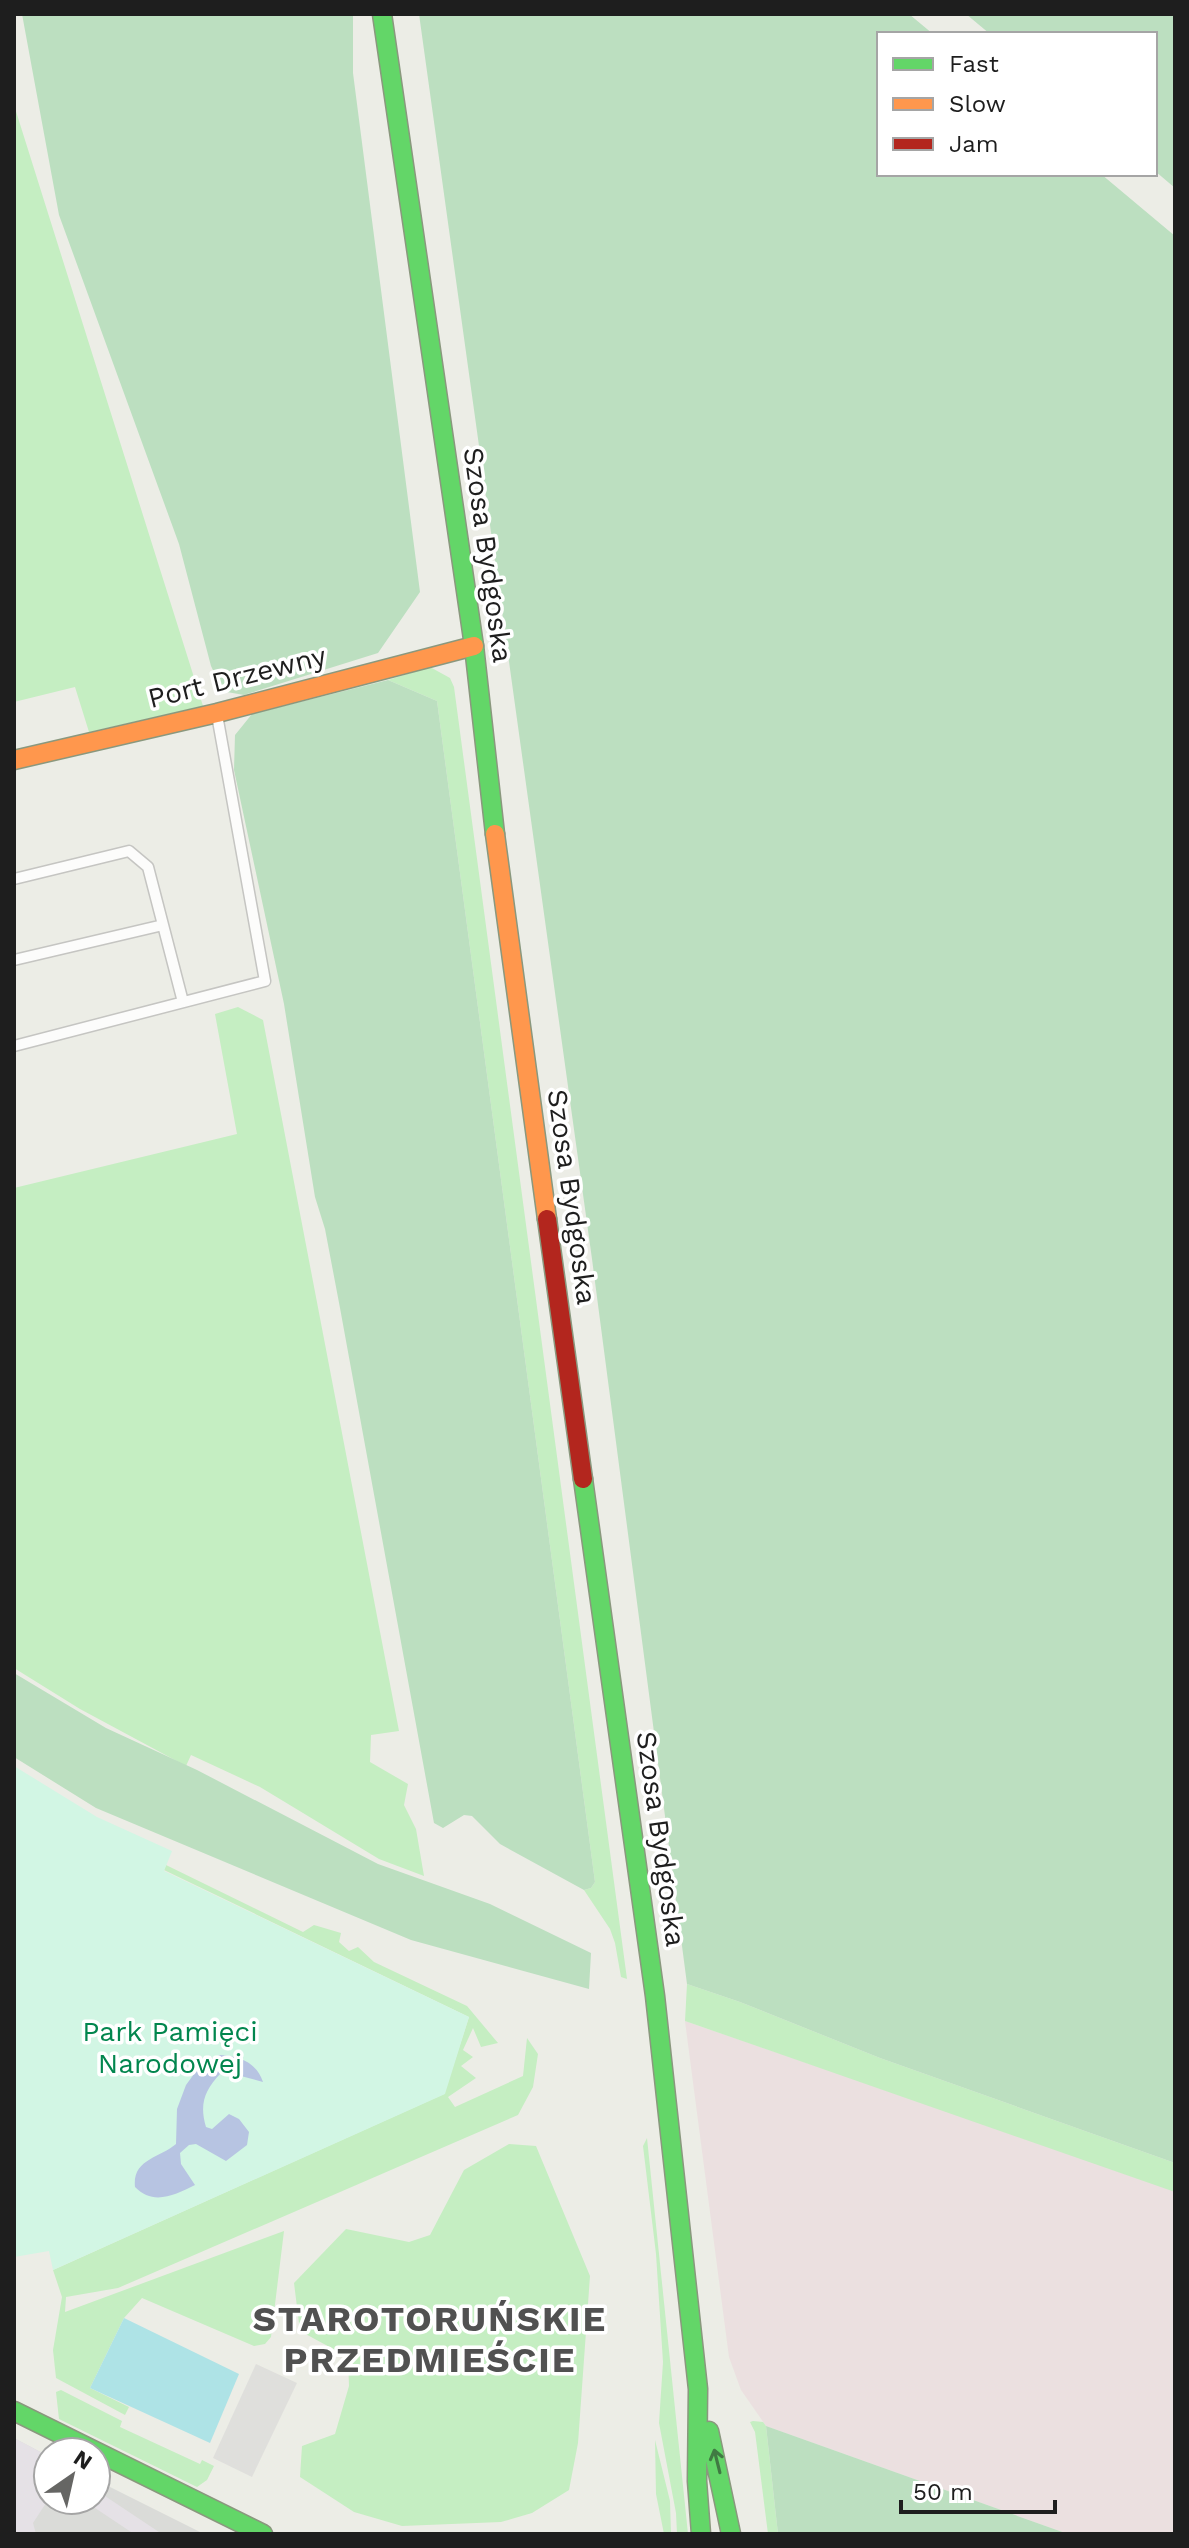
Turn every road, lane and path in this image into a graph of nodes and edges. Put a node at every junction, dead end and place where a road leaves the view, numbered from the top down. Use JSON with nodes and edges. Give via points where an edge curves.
{"nodes":[{"id":1,"x":382,"y":14,"type":"edge"},
{"id":2,"x":474,"y":646,"type":"junction"},
{"id":3,"x":217,"y":713,"type":"junction"},
{"id":4,"x":14,"y":760,"type":"edge"},
{"id":5,"x":14,"y":879,"type":"edge"},
{"id":6,"x":163,"y":925,"type":"junction"},
{"id":7,"x":14,"y":960,"type":"edge"},
{"id":8,"x":183,"y":1002,"type":"junction"},
{"id":9,"x":14,"y":1046,"type":"edge"},
{"id":10,"x":698,"y":2389,"type":"junction"},
{"id":11,"x":14,"y":2411,"type":"edge"},
{"id":12,"x":263,"y":2534,"type":"edge"},
{"id":13,"x":701,"y":2534,"type":"edge"},
{"id":14,"x":731,"y":2534,"type":"edge"}],
"edges":[{"from":1,"to":2,"type":"main road","name":"Szosa Bydgoska"},
{"from":2,"to":3,"type":"main road","name":"Port Drzewny"},
{"from":2,"to":10,"type":"main road","name":"Szosa Bydgoska","via":[[502,898],[655,1996]]},
{"from":3,"to":4,"type":"main road","name":"Port Drzewny"},
{"from":3,"to":8,"type":"lane","via":[[265,981]]},
{"from":5,"to":6,"type":"lane","via":[[129,851],[148,867]]},
{"from":6,"to":7,"type":"lane"},
{"from":6,"to":8,"type":"lane"},
{"from":8,"to":9,"type":"lane"},
{"from":10,"to":13,"type":"main road","name":"Szosa Bydgoska"},
{"from":14,"to":10,"type":"main road","name":"Szosa Bydgoska","one_way":true},
{"from":11,"to":12,"type":"main road"}]}
